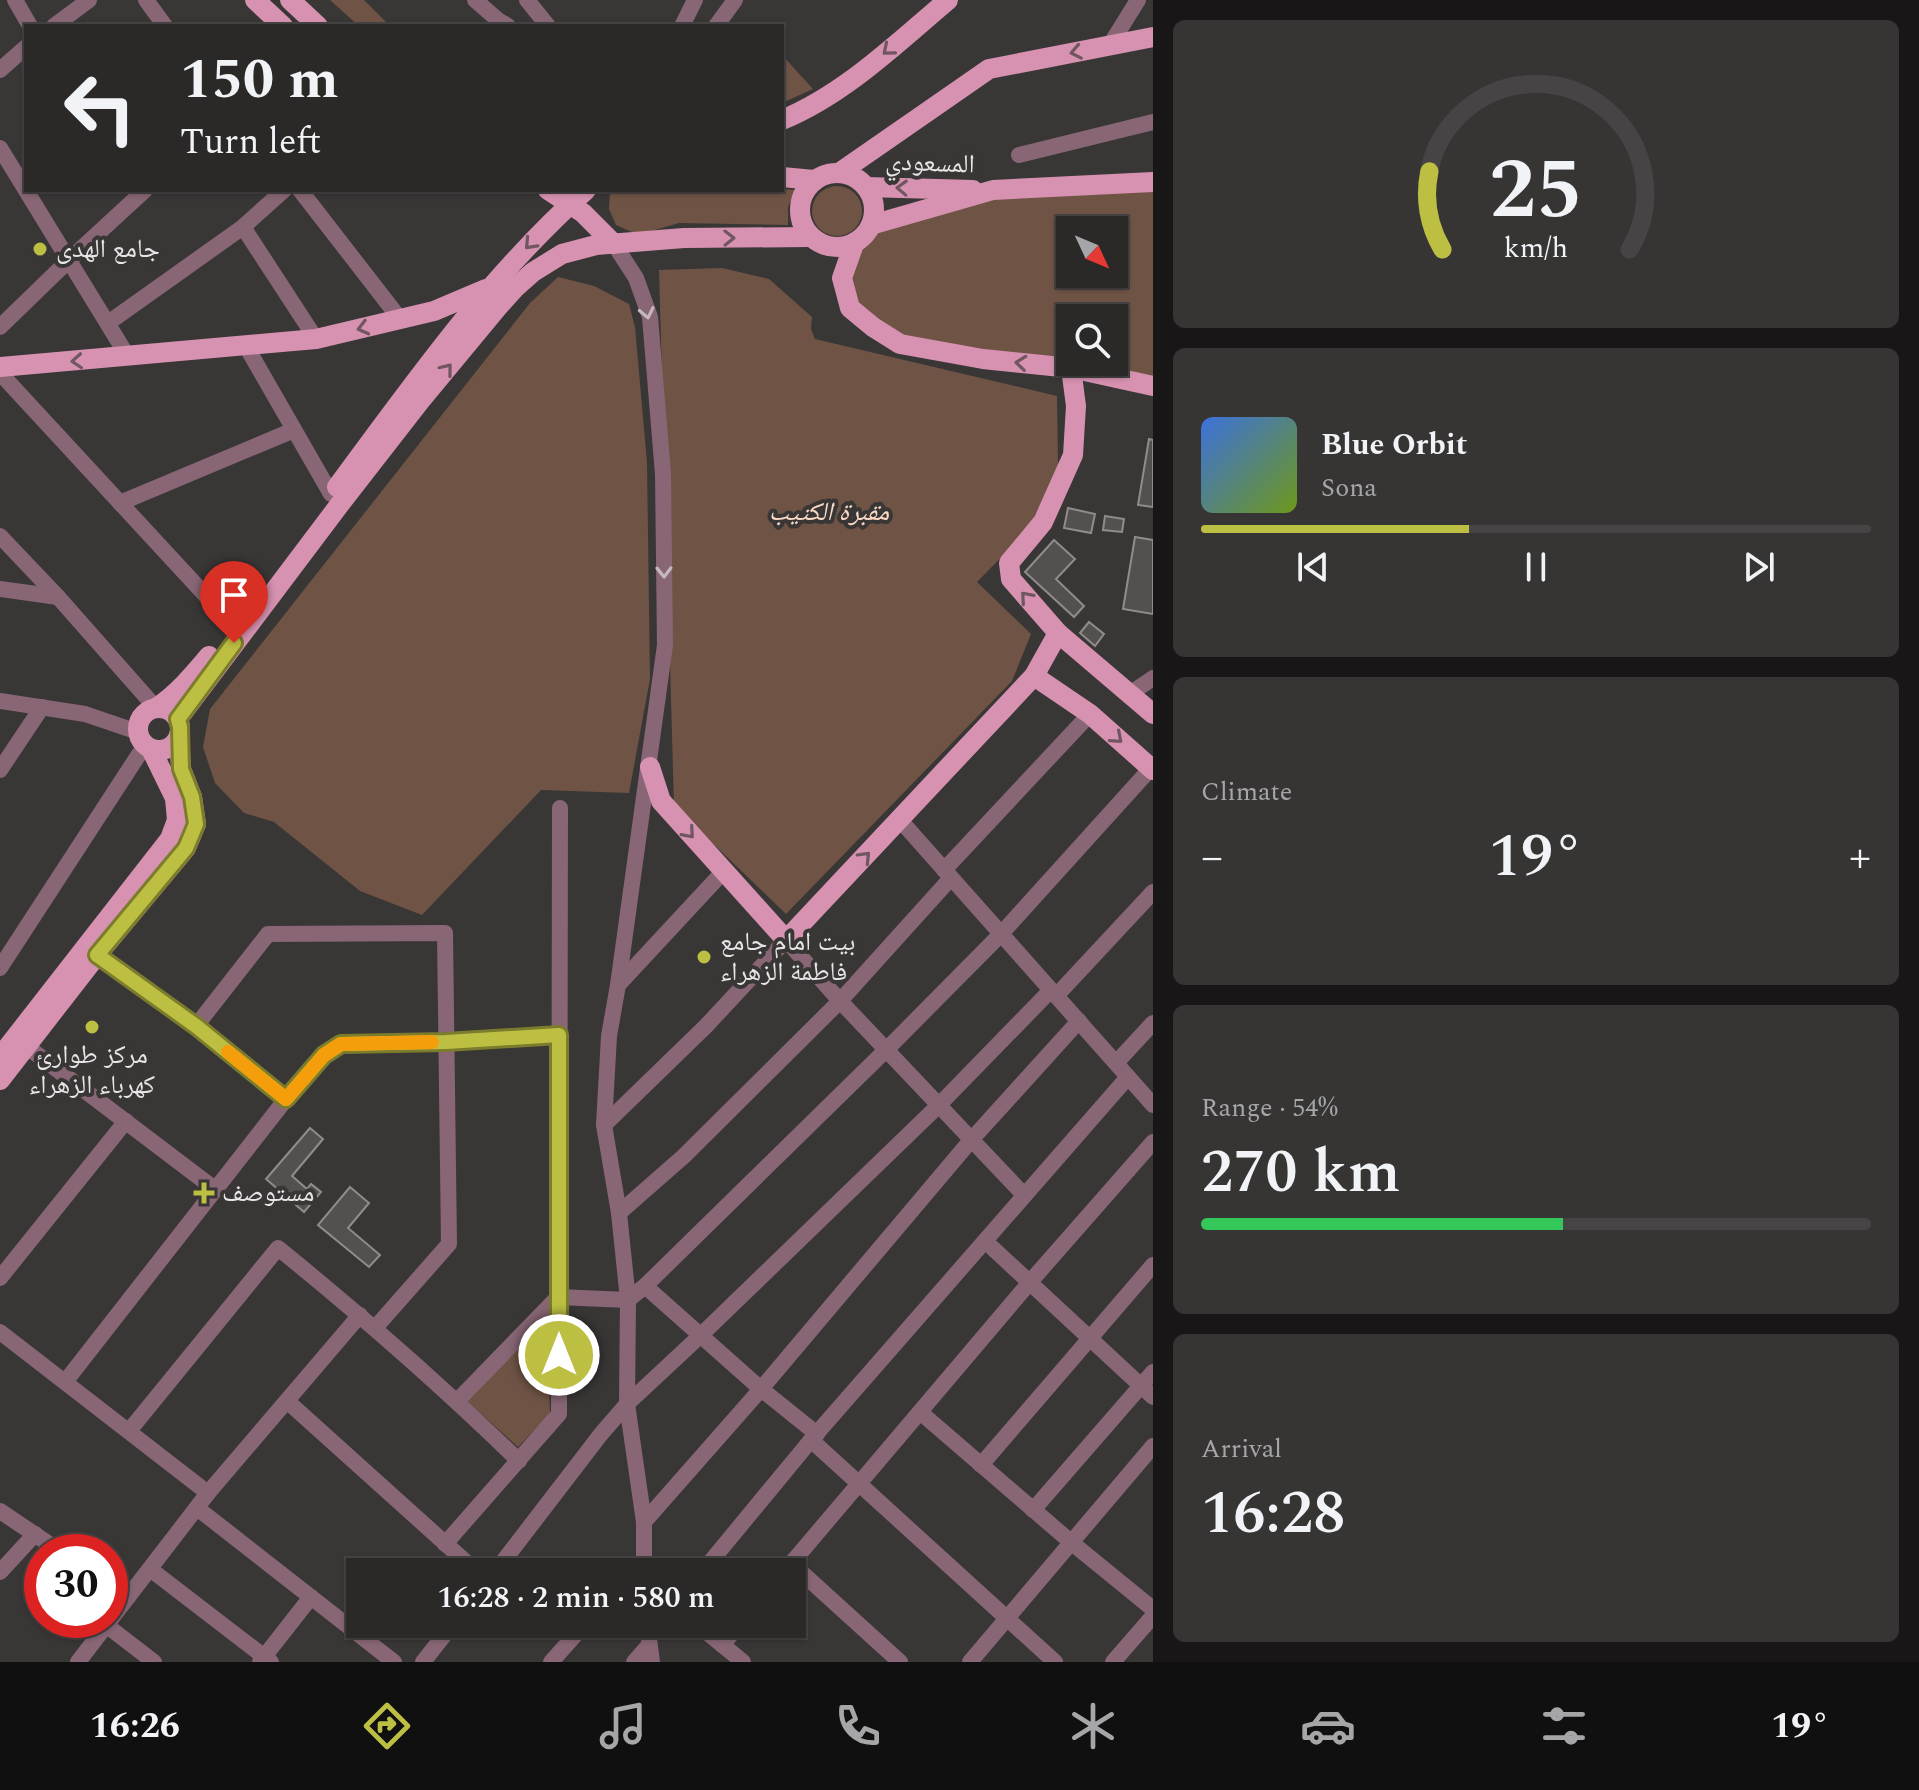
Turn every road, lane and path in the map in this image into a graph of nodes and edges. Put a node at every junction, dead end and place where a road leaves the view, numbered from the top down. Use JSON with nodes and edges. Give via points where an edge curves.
{"nodes":[{"id":1,"x":15,"y":0,"type":"edge"},
{"id":2,"x":89,"y":0,"type":"edge"},
{"id":3,"x":146,"y":0,"type":"edge"},
{"id":4,"x":255,"y":0,"type":"edge"},
{"id":5,"x":290,"y":0,"type":"edge"},
{"id":6,"x":475,"y":0,"type":"edge"},
{"id":7,"x":527,"y":0,"type":"edge"},
{"id":8,"x":695,"y":0,"type":"edge"},
{"id":9,"x":735,"y":0,"type":"edge"},
{"id":10,"x":948,"y":0,"type":"edge"},
{"id":11,"x":1138,"y":0,"type":"edge"},
{"id":12,"x":29,"y":24,"type":"edge"},
{"id":13,"x":57,"y":24,"type":"edge"},
{"id":14,"x":164,"y":24,"type":"edge"},
{"id":15,"x":281,"y":24,"type":"edge"},
{"id":16,"x":316,"y":24,"type":"edge"},
{"id":17,"x":505,"y":24,"type":"edge"},
{"id":18,"x":545,"y":24,"type":"edge"},
{"id":19,"x":683,"y":24,"type":"edge"},
{"id":20,"x":717,"y":24,"type":"edge"},
{"id":21,"x":1153,"y":37,"type":"edge"},
{"id":22,"x":1110,"y":45,"type":"junction"},
{"id":23,"x":24,"y":49,"type":"edge"},
{"id":24,"x":0,"y":70,"type":"edge"},
{"id":25,"x":784,"y":119,"type":"edge"},
{"id":26,"x":1153,"y":122,"type":"edge"},
{"id":27,"x":0,"y":148,"type":"edge"},
{"id":28,"x":1019,"y":155,"type":"dead end"},
{"id":29,"x":839,"y":173,"type":"junction"},
{"id":30,"x":784,"y":177,"type":"edge"},
{"id":31,"x":814,"y":180,"type":"junction"},
{"id":32,"x":1153,"y":182,"type":"edge"},
{"id":33,"x":866,"y":187,"type":"junction"},
{"id":34,"x":24,"y":188,"type":"edge"},
{"id":35,"x":993,"y":190,"type":"junction"},
{"id":36,"x":26,"y":192,"type":"edge"},
{"id":37,"x":143,"y":192,"type":"edge"},
{"id":38,"x":282,"y":192,"type":"edge"},
{"id":39,"x":302,"y":192,"type":"edge"},
{"id":40,"x":551,"y":192,"type":"edge"},
{"id":41,"x":584,"y":192,"type":"edge"},
{"id":42,"x":595,"y":192,"type":"edge"},
{"id":43,"x":570,"y":204,"type":"junction"},
{"id":44,"x":594,"y":223,"type":"junction"},
{"id":45,"x":871,"y":225,"type":"junction"},
{"id":46,"x":243,"y":227,"type":"junction"},
{"id":47,"x":810,"y":237,"type":"junction"},
{"id":48,"x":614,"y":244,"type":"junction"},
{"id":49,"x":854,"y":244,"type":"junction"},
{"id":50,"x":68,"y":261,"type":"junction"},
{"id":51,"x":490,"y":287,"type":"junction"},
{"id":52,"x":400,"y":319,"type":"junction"},
{"id":53,"x":108,"y":323,"type":"junction"},
{"id":54,"x":0,"y":327,"type":"edge"},
{"id":55,"x":316,"y":339,"type":"junction"},
{"id":56,"x":246,"y":346,"type":"junction"},
{"id":57,"x":128,"y":357,"type":"junction"},
{"id":58,"x":1056,"y":366,"type":"edge"},
{"id":59,"x":0,"y":370,"type":"edge"},
{"id":60,"x":1072,"y":376,"type":"edge"},
{"id":61,"x":1107,"y":376,"type":"edge"},
{"id":62,"x":1153,"y":386,"type":"edge"},
{"id":63,"x":294,"y":430,"type":"junction"},
{"id":64,"x":331,"y":494,"type":"junction"},
{"id":65,"x":120,"y":503,"type":"junction"},
{"id":66,"x":0,"y":536,"type":"edge"},
{"id":67,"x":0,"y":589,"type":"edge"},
{"id":68,"x":58,"y":597,"type":"junction"},
{"id":69,"x":233,"y":625,"type":"junction"},
{"id":70,"x":1058,"y":633,"type":"junction"},
{"id":71,"x":1034,"y":676,"type":"junction"},
{"id":72,"x":1153,"y":678,"type":"edge"},
{"id":73,"x":1131,"y":693,"type":"junction"},
{"id":74,"x":0,"y":701,"type":"edge"},
{"id":75,"x":42,"y":707,"type":"junction"},
{"id":76,"x":156,"y":708,"type":"junction"},
{"id":77,"x":1090,"y":714,"type":"junction"},
{"id":78,"x":1153,"y":714,"type":"edge"},
{"id":79,"x":179,"y":727,"type":"junction"},
{"id":80,"x":144,"y":742,"type":"junction"},
{"id":81,"x":650,"y":767,"type":"junction"},
{"id":82,"x":1152,"y":769,"type":"edge"},
{"id":83,"x":0,"y":770,"type":"edge"},
{"id":84,"x":560,"y":808,"type":"dead end"},
{"id":85,"x":900,"y":820,"type":"junction"},
{"id":86,"x":723,"y":872,"type":"junction"},
{"id":87,"x":947,"y":874,"type":"junction"},
{"id":88,"x":1153,"y":892,"type":"edge"},
{"id":89,"x":1001,"y":934,"type":"junction"},
{"id":90,"x":786,"y":940,"type":"junction"},
{"id":91,"x":97,"y":955,"type":"junction"},
{"id":92,"x":0,"y":968,"type":"edge"},
{"id":93,"x":618,"y":985,"type":"junction"},
{"id":94,"x":1053,"y":993,"type":"junction"},
{"id":95,"x":840,"y":1001,"type":"junction"},
{"id":96,"x":1079,"y":1021,"type":"junction"},
{"id":97,"x":1153,"y":1023,"type":"edge"},
{"id":98,"x":196,"y":1026,"type":"junction"},
{"id":99,"x":559,"y":1035,"type":"junction"},
{"id":100,"x":446,"y":1042,"type":"junction"},
{"id":101,"x":26,"y":1046,"type":"junction"},
{"id":102,"x":887,"y":1049,"type":"junction"},
{"id":103,"x":0,"y":1057,"type":"edge"},
{"id":104,"x":1116,"y":1063,"type":"junction"},
{"id":105,"x":1128,"y":1077,"type":"junction"},
{"id":106,"x":0,"y":1080,"type":"edge"},
{"id":107,"x":286,"y":1099,"type":"junction"},
{"id":108,"x":939,"y":1105,"type":"junction"},
{"id":109,"x":1153,"y":1105,"type":"edge"},
{"id":110,"x":126,"y":1121,"type":"junction"},
{"id":111,"x":604,"y":1125,"type":"junction"},
{"id":112,"x":972,"y":1139,"type":"junction"},
{"id":113,"x":1153,"y":1142,"type":"edge"},
{"id":114,"x":216,"y":1190,"type":"junction"},
{"id":115,"x":1024,"y":1195,"type":"junction"},
{"id":116,"x":619,"y":1213,"type":"junction"},
{"id":117,"x":985,"y":1241,"type":"junction"},
{"id":118,"x":1153,"y":1265,"type":"edge"},
{"id":119,"x":0,"y":1278,"type":"edge"},
{"id":120,"x":1030,"y":1282,"type":"junction"},
{"id":121,"x":645,"y":1286,"type":"junction"},
{"id":122,"x":558,"y":1297,"type":"junction"},
{"id":123,"x":628,"y":1300,"type":"junction"},
{"id":124,"x":360,"y":1315,"type":"junction"},
{"id":125,"x":375,"y":1328,"type":"junction"},
{"id":126,"x":0,"y":1332,"type":"edge"},
{"id":127,"x":701,"y":1335,"type":"junction"},
{"id":128,"x":1089,"y":1337,"type":"junction"},
{"id":129,"x":1153,"y":1372,"type":"edge"},
{"id":130,"x":65,"y":1382,"type":"junction"},
{"id":131,"x":761,"y":1389,"type":"junction"},
{"id":132,"x":1147,"y":1391,"type":"edge"},
{"id":133,"x":287,"y":1401,"type":"junction"},
{"id":134,"x":457,"y":1401,"type":"junction"},
{"id":135,"x":627,"y":1404,"type":"junction"},
{"id":136,"x":920,"y":1412,"type":"junction"},
{"id":137,"x":129,"y":1431,"type":"junction"},
{"id":138,"x":814,"y":1437,"type":"junction"},
{"id":139,"x":1153,"y":1446,"type":"edge"},
{"id":140,"x":519,"y":1461,"type":"junction"},
{"id":141,"x":981,"y":1465,"type":"junction"},
{"id":142,"x":858,"y":1484,"type":"junction"},
{"id":143,"x":208,"y":1493,"type":"junction"},
{"id":144,"x":197,"y":1508,"type":"junction"},
{"id":145,"x":1033,"y":1510,"type":"junction"},
{"id":146,"x":0,"y":1511,"type":"edge"},
{"id":147,"x":644,"y":1522,"type":"junction"},
{"id":148,"x":35,"y":1534,"type":"edge"},
{"id":149,"x":1072,"y":1543,"type":"junction"},
{"id":150,"x":445,"y":1544,"type":"junction"},
{"id":151,"x":24,"y":1546,"type":"edge"},
{"id":152,"x":645,"y":1554,"type":"junction"},
{"id":153,"x":461,"y":1558,"type":"edge"},
{"id":154,"x":506,"y":1558,"type":"edge"},
{"id":155,"x":642,"y":1558,"type":"edge"},
{"id":156,"x":645,"y":1558,"type":"edge"},
{"id":157,"x":714,"y":1558,"type":"edge"},
{"id":158,"x":795,"y":1558,"type":"edge"},
{"id":159,"x":150,"y":1569,"type":"junction"},
{"id":160,"x":0,"y":1572,"type":"edge"},
{"id":161,"x":806,"y":1584,"type":"edge"},
{"id":162,"x":128,"y":1597,"type":"edge"},
{"id":163,"x":311,"y":1597,"type":"junction"},
{"id":164,"x":1153,"y":1609,"type":"edge"},
{"id":165,"x":1153,"y":1616,"type":"edge"},
{"id":166,"x":1005,"y":1619,"type":"junction"},
{"id":167,"x":96,"y":1638,"type":"edge"},
{"id":168,"x":123,"y":1638,"type":"edge"},
{"id":169,"x":442,"y":1638,"type":"edge"},
{"id":170,"x":572,"y":1638,"type":"edge"},
{"id":171,"x":714,"y":1638,"type":"edge"},
{"id":172,"x":728,"y":1638,"type":"edge"},
{"id":173,"x":722,"y":1645,"type":"junction"},
{"id":174,"x":650,"y":1654,"type":"edge"},
{"id":175,"x":265,"y":1660,"type":"edge"},
{"id":176,"x":78,"y":1662,"type":"edge"},
{"id":177,"x":154,"y":1662,"type":"edge"},
{"id":178,"x":394,"y":1662,"type":"edge"},
{"id":179,"x":423,"y":1662,"type":"edge"},
{"id":180,"x":551,"y":1662,"type":"edge"},
{"id":181,"x":634,"y":1662,"type":"edge"},
{"id":182,"x":743,"y":1662,"type":"edge"},
{"id":183,"x":900,"y":1662,"type":"edge"},
{"id":184,"x":970,"y":1662,"type":"edge"},
{"id":185,"x":1055,"y":1662,"type":"edge"},
{"id":186,"x":1113,"y":1662,"type":"edge"}],
"edges":[{"from":1,"to":12,"type":"street"},
{"from":2,"to":13,"type":"street"},
{"from":3,"to":14,"type":"street"},
{"from":4,"to":15,"type":"main road"},
{"from":5,"to":16,"type":"main road"},
{"from":6,"to":17,"type":"street"},
{"from":7,"to":18,"type":"street"},
{"from":8,"to":19,"type":"street"},
{"from":9,"to":20,"type":"street"},
{"from":10,"to":25,"type":"main road","one_way":true,"via":[[833,92]]},
{"from":11,"to":22,"type":"street"},
{"from":21,"to":22,"type":"main road"},
{"from":22,"to":29,"type":"main road","one_way":true,"via":[[989,69]]},
{"from":23,"to":24,"type":"street"},
{"from":26,"to":28,"type":"street"},
{"from":27,"to":34,"type":"street"},
{"from":29,"to":31,"type":"main road"},
{"from":29,"to":33,"type":"main road"},
{"from":30,"to":31,"type":"main road"},
{"from":31,"to":47,"type":"main road","via":[[800,201],[799,214]]},
{"from":32,"to":35,"type":"main road"},
{"from":35,"to":33,"type":"main road","name":"المسعودي","one_way":true},
{"from":33,"to":45,"type":"main road","via":[[874,205]]},
{"from":35,"to":45,"type":"main road"},
{"from":36,"to":50,"type":"street"},
{"from":37,"to":50,"type":"street"},
{"from":38,"to":46,"type":"street"},
{"from":39,"to":52,"type":"street"},
{"from":40,"to":43,"type":"main road"},
{"from":41,"to":43,"type":"main road"},
{"from":42,"to":44,"type":"main road"},
{"from":43,"to":44,"type":"main road"},
{"from":43,"to":51,"type":"main road","one_way":true},
{"from":44,"to":48,"type":"main road"},
{"from":45,"to":49,"type":"main road"},
{"from":46,"to":53,"type":"street"},
{"from":46,"to":55,"type":"street"},
{"from":48,"to":47,"type":"main road","one_way":true},
{"from":47,"to":49,"type":"main road","via":[[831,247]]},
{"from":79,"to":48,"type":"main road","one_way":true,"via":[[402,424],[515,288],[562,254]]},
{"from":48,"to":81,"type":"street","one_way":true,"via":[[636,278],[650,317],[663,474],[665,645]]},
{"from":58,"to":49,"type":"main road","one_way":true,"via":[[900,344],[850,308],[842,278]]},
{"from":50,"to":53,"type":"street"},
{"from":50,"to":54,"type":"street"},
{"from":51,"to":52,"type":"main road","via":[[449,306]]},
{"from":51,"to":64,"type":"main road"},
{"from":52,"to":55,"type":"main road","one_way":true},
{"from":53,"to":57,"type":"street"},
{"from":55,"to":56,"type":"main road"},
{"from":56,"to":57,"type":"main road"},
{"from":56,"to":63,"type":"street"},
{"from":57,"to":59,"type":"main road","one_way":true},
{"from":59,"to":65,"type":"street"},
{"from":70,"to":60,"type":"main road","one_way":true,"via":[[1011,579],[1009,563],[1043,522],[1073,455]]},
{"from":61,"to":62,"type":"main road"},
{"from":63,"to":64,"type":"street"},
{"from":63,"to":65,"type":"street"},
{"from":64,"to":69,"type":"main road"},
{"from":65,"to":69,"type":"street"},
{"from":66,"to":68,"type":"street"},
{"from":67,"to":68,"type":"street"},
{"from":68,"to":76,"type":"street"},
{"from":69,"to":76,"type":"main road","via":[[188,681]]},
{"from":70,"to":71,"type":"main road"},
{"from":70,"to":73,"type":"main road"},
{"from":71,"to":77,"type":"main road"},
{"from":71,"to":85,"type":"main road"},
{"from":72,"to":73,"type":"street"},
{"from":73,"to":78,"type":"main road"},
{"from":74,"to":75,"type":"street"},
{"from":75,"to":80,"type":"street","via":[[85,714]]},
{"from":75,"to":83,"type":"street"},
{"from":76,"to":79,"type":"main road","via":[[169,710]]},
{"from":76,"to":80,"type":"main road","via":[[140,719]]},
{"from":77,"to":82,"type":"main road","one_way":true},
{"from":77,"to":87,"type":"street"},
{"from":79,"to":80,"type":"main road","via":[[168,748],[160,751]]},
{"from":79,"to":91,"type":"main road","via":[[181,769],[196,824],[186,848]]},
{"from":80,"to":92,"type":"street"},
{"from":80,"to":103,"type":"main road","via":[[175,798],[177,820],[170,839]]},
{"from":81,"to":86,"type":"main road","one_way":true,"via":[[661,801]]},
{"from":81,"to":93,"type":"street"},
{"from":82,"to":89,"type":"street"},
{"from":84,"to":99,"type":"street"},
{"from":85,"to":87,"type":"street"},
{"from":90,"to":85,"type":"main road","one_way":true},
{"from":86,"to":90,"type":"main road"},
{"from":86,"to":93,"type":"street"},
{"from":87,"to":89,"type":"street"},
{"from":87,"to":95,"type":"street"},
{"from":88,"to":94,"type":"street"},
{"from":89,"to":94,"type":"street"},
{"from":89,"to":102,"type":"street"},
{"from":90,"to":95,"type":"street"},
{"from":90,"to":111,"type":"street"},
{"from":91,"to":98,"type":"street"},
{"from":91,"to":101,"type":"main road"},
{"from":93,"to":111,"type":"street"},
{"from":94,"to":96,"type":"street"},
{"from":94,"to":108,"type":"street"},
{"from":95,"to":102,"type":"street"},
{"from":95,"to":116,"type":"street"},
{"from":96,"to":104,"type":"street"},
{"from":96,"to":112,"type":"street"},
{"from":97,"to":104,"type":"street"},
{"from":98,"to":100,"type":"street","via":[[268,934],[445,933]]},
{"from":98,"to":107,"type":"street"},
{"from":99,"to":100,"type":"street"},
{"from":99,"to":122,"type":"street"},
{"from":100,"to":107,"type":"street","via":[[341,1044],[324,1055]]},
{"from":100,"to":125,"type":"street","via":[[449,1244]]},
{"from":101,"to":106,"type":"main road"},
{"from":101,"to":110,"type":"street"},
{"from":102,"to":108,"type":"street"},
{"from":102,"to":121,"type":"street"},
{"from":104,"to":105,"type":"street"},
{"from":105,"to":109,"type":"street"},
{"from":105,"to":115,"type":"street"},
{"from":107,"to":114,"type":"street"},
{"from":108,"to":112,"type":"street"},
{"from":108,"to":127,"type":"street"},
{"from":110,"to":114,"type":"street"},
{"from":110,"to":119,"type":"street"},
{"from":111,"to":116,"type":"street"},
{"from":112,"to":115,"type":"street"},
{"from":112,"to":131,"type":"street"},
{"from":113,"to":120,"type":"street"},
{"from":114,"to":130,"type":"street"},
{"from":115,"to":117,"type":"street"},
{"from":116,"to":123,"type":"street"},
{"from":117,"to":120,"type":"street"},
{"from":117,"to":138,"type":"street"},
{"from":118,"to":128,"type":"street"},
{"from":120,"to":128,"type":"street"},
{"from":120,"to":136,"type":"street"},
{"from":121,"to":123,"type":"street"},
{"from":121,"to":127,"type":"street"},
{"from":122,"to":123,"type":"street"},
{"from":122,"to":134,"type":"street"},
{"from":122,"to":140,"type":"street","via":[[559,1414]]},
{"from":123,"to":135,"type":"street"},
{"from":124,"to":125,"type":"street"},
{"from":124,"to":133,"type":"street"},
{"from":124,"to":137,"type":"street","via":[[278,1248]]},
{"from":125,"to":134,"type":"street"},
{"from":126,"to":130,"type":"street"},
{"from":127,"to":131,"type":"street"},
{"from":127,"to":135,"type":"street"},
{"from":128,"to":132,"type":"street"},
{"from":128,"to":141,"type":"street"},
{"from":129,"to":132,"type":"street"},
{"from":130,"to":137,"type":"street"},
{"from":131,"to":138,"type":"street"},
{"from":131,"to":147,"type":"street"},
{"from":132,"to":145,"type":"street"},
{"from":133,"to":143,"type":"street"},
{"from":133,"to":150,"type":"street"},
{"from":134,"to":140,"type":"street"},
{"from":135,"to":147,"type":"street"},
{"from":135,"to":154,"type":"street"},
{"from":136,"to":141,"type":"street"},
{"from":136,"to":142,"type":"street"},
{"from":137,"to":143,"type":"street"},
{"from":138,"to":142,"type":"street"},
{"from":138,"to":157,"type":"street"},
{"from":139,"to":149,"type":"street"},
{"from":140,"to":150,"type":"street"},
{"from":141,"to":145,"type":"street"},
{"from":142,"to":158,"type":"street"},
{"from":142,"to":166,"type":"street"},
{"from":143,"to":144,"type":"street"},
{"from":144,"to":159,"type":"street"},
{"from":144,"to":163,"type":"street"},
{"from":145,"to":149,"type":"street"},
{"from":146,"to":148,"type":"street"},
{"from":147,"to":152,"type":"street"},
{"from":149,"to":164,"type":"street"},
{"from":149,"to":166,"type":"street"},
{"from":150,"to":153,"type":"street"},
{"from":151,"to":160,"type":"street"},
{"from":152,"to":155,"type":"street"},
{"from":152,"to":156,"type":"street"},
{"from":159,"to":162,"type":"street"},
{"from":159,"to":175,"type":"street"},
{"from":161,"to":183,"type":"street"},
{"from":163,"to":175,"type":"street"},
{"from":163,"to":178,"type":"street"},
{"from":165,"to":186,"type":"street"},
{"from":166,"to":184,"type":"street"},
{"from":166,"to":185,"type":"street"},
{"from":167,"to":176,"type":"street"},
{"from":168,"to":177,"type":"street"},
{"from":169,"to":179,"type":"street"},
{"from":170,"to":180,"type":"street"},
{"from":171,"to":173,"type":"street"},
{"from":172,"to":173,"type":"street"},
{"from":173,"to":182,"type":"street"},
{"from":174,"to":181,"type":"street"}]}
